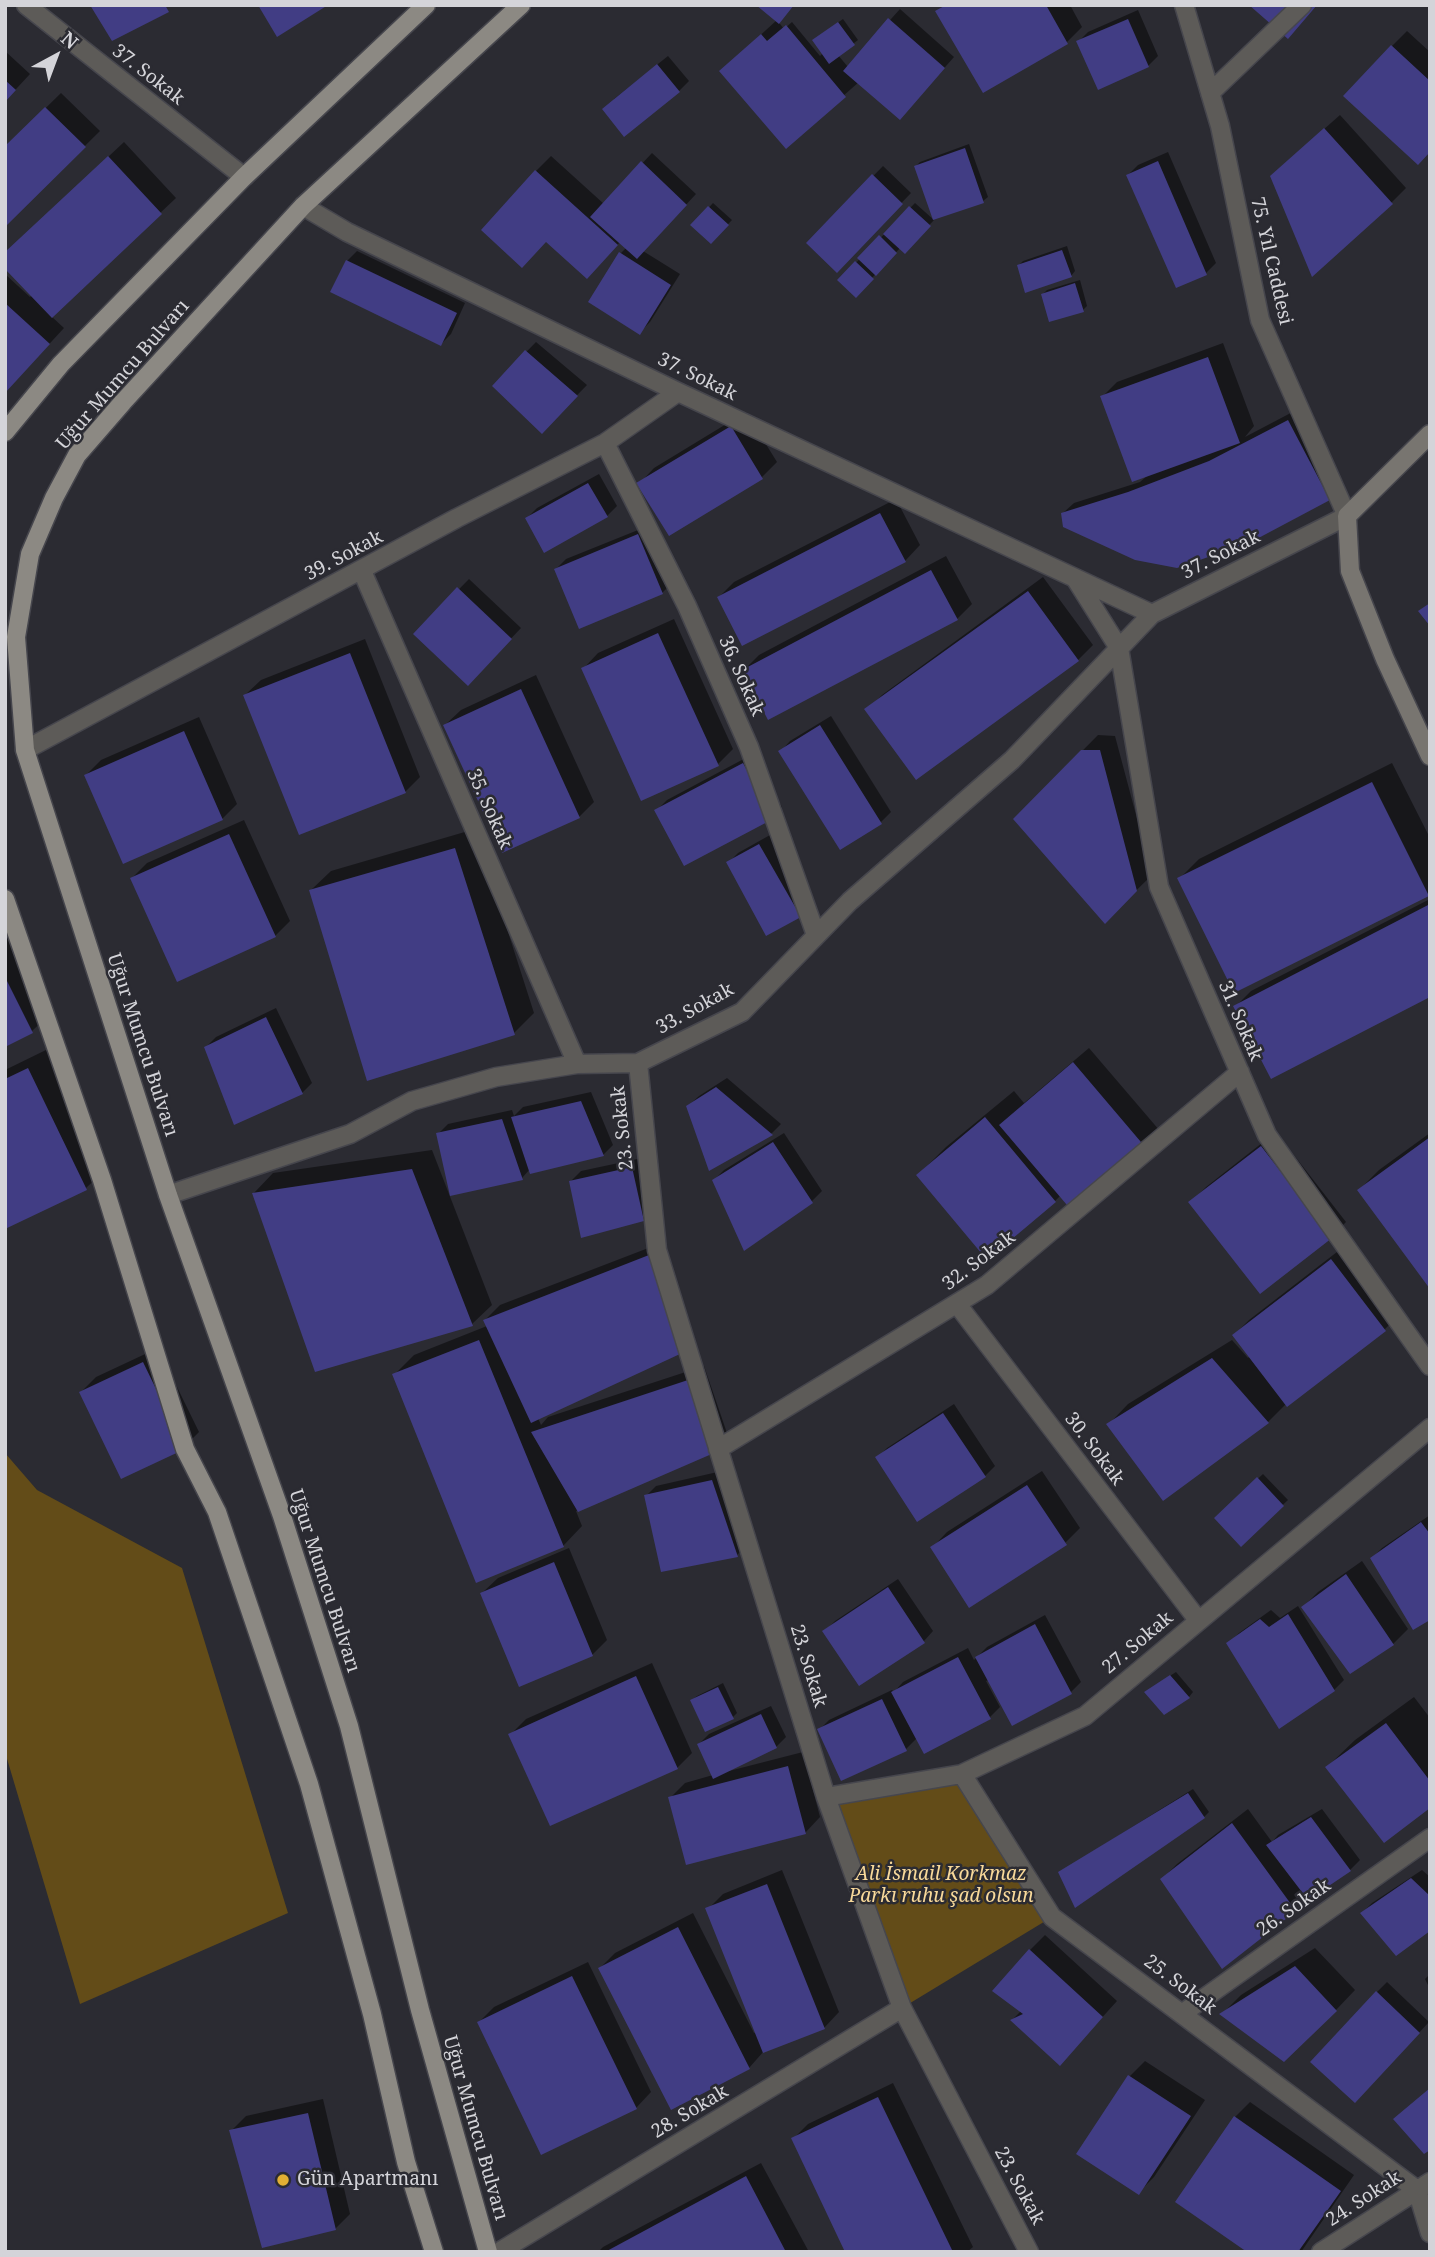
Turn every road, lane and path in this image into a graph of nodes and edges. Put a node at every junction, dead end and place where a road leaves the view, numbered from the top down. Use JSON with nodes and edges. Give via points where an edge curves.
{"nodes":[{"id":1,"x":26,"y":5,"type":"edge"},
{"id":2,"x":426,"y":5,"type":"edge"},
{"id":3,"x":521,"y":5,"type":"edge"},
{"id":4,"x":1184,"y":5,"type":"edge"},
{"id":5,"x":1302,"y":5,"type":"edge"},
{"id":6,"x":1210,"y":93,"type":"junction"},
{"id":7,"x":244,"y":177,"type":"junction"},
{"id":8,"x":303,"y":206,"type":"junction"},
{"id":9,"x":678,"y":392,"type":"junction"},
{"id":10,"x":5,"y":432,"type":"edge"},
{"id":11,"x":1430,"y":434,"type":"edge"},
{"id":12,"x":605,"y":443,"type":"junction"},
{"id":13,"x":1347,"y":516,"type":"junction"},
{"id":14,"x":362,"y":571,"type":"junction"},
{"id":15,"x":1076,"y":578,"type":"junction"},
{"id":16,"x":1152,"y":614,"type":"junction"},
{"id":17,"x":1119,"y":648,"type":"junction"},
{"id":18,"x":25,"y":750,"type":"junction"},
{"id":19,"x":1430,"y":757,"type":"edge"},
{"id":20,"x":5,"y":899,"type":"edge"},
{"id":21,"x":816,"y":935,"type":"junction"},
{"id":22,"x":638,"y":1063,"type":"junction"},
{"id":23,"x":577,"y":1064,"type":"junction"},
{"id":24,"x":1240,"y":1072,"type":"junction"},
{"id":25,"x":168,"y":1195,"type":"junction"},
{"id":26,"x":957,"y":1304,"type":"junction"},
{"id":27,"x":1430,"y":1366,"type":"edge"},
{"id":28,"x":1430,"y":1429,"type":"edge"},
{"id":29,"x":719,"y":1449,"type":"junction"},
{"id":30,"x":1198,"y":1620,"type":"junction"},
{"id":31,"x":962,"y":1774,"type":"junction"},
{"id":32,"x":826,"y":1797,"type":"junction"},
{"id":33,"x":1430,"y":1838,"type":"edge"},
{"id":34,"x":902,"y":2008,"type":"junction"},
{"id":35,"x":1183,"y":2013,"type":"junction"},
{"id":36,"x":1423,"y":2186,"type":"edge"},
{"id":37,"x":1430,"y":2234,"type":"edge"},
{"id":38,"x":434,"y":2252,"type":"edge"},
{"id":39,"x":488,"y":2252,"type":"edge"},
{"id":40,"x":499,"y":2252,"type":"edge"},
{"id":41,"x":1030,"y":2252,"type":"edge"},
{"id":42,"x":1321,"y":2252,"type":"edge"}],
"edges":[{"from":1,"to":7,"type":"street","name":"37. Sokak"},
{"from":2,"to":7,"type":"main road"},
{"from":3,"to":8,"type":"main road","name":"Uğur Mumcu Bulvarı"},
{"from":4,"to":6,"type":"street","name":"75. Yıl Caddesi"},
{"from":5,"to":6,"type":"street"},
{"from":6,"to":13,"type":"street","name":"75. Yıl Caddesi","via":[[1260,320]]},
{"from":7,"to":10,"type":"main road","via":[[61,364]]},
{"from":8,"to":9,"type":"street","name":"37. Sokak","via":[[347,232]]},
{"from":8,"to":18,"type":"main road","name":"Uğur Mumcu Bulvarı","via":[[77,455],[54,498],[30,554],[16,637]]},
{"from":9,"to":12,"type":"street","name":"39. Sokak"},
{"from":9,"to":15,"type":"street","name":"37. Sokak"},
{"from":11,"to":13,"type":"main road"},
{"from":12,"to":14,"type":"street","name":"39. Sokak"},
{"from":12,"to":21,"type":"street","name":"36. Sokak","via":[[687,606],[749,747]]},
{"from":13,"to":16,"type":"street","name":"37. Sokak"},
{"from":13,"to":19,"type":"main road","via":[[1350,571]]},
{"from":14,"to":18,"type":"street","name":"39. Sokak"},
{"from":14,"to":23,"type":"street","name":"35. Sokak"},
{"from":15,"to":16,"type":"street","name":"37. Sokak"},
{"from":15,"to":17,"type":"street"},
{"from":16,"to":17,"type":"street","name":"33. Sokak"},
{"from":17,"to":21,"type":"street","name":"33. Sokak","via":[[1012,760]]},
{"from":17,"to":24,"type":"street","name":"31. Sokak","via":[[1159,887]]},
{"from":18,"to":25,"type":"main road","name":"Uğur Mumcu Bulvarı"},
{"from":20,"to":38,"type":"main road","via":[[102,1180],[185,1449],[217,1512],[309,1784],[372,2014],[405,2162]]},
{"from":21,"to":22,"type":"street","name":"33. Sokak","via":[[742,1012]]},
{"from":22,"to":23,"type":"street","name":"33. Sokak"},
{"from":22,"to":29,"type":"street","name":"23. Sokak","via":[[657,1250]]},
{"from":23,"to":25,"type":"street","name":"33. Sokak","via":[[496,1077],[412,1101],[350,1134]]},
{"from":24,"to":26,"type":"street","name":"32. Sokak","via":[[987,1284]]},
{"from":24,"to":27,"type":"street","name":"31. Sokak","via":[[1267,1135]]},
{"from":25,"to":39,"type":"main road","name":"Uğur Mumcu Bulvarı","via":[[282,1516],[349,1726],[420,2010]]},
{"from":26,"to":29,"type":"street","name":"32. Sokak"},
{"from":26,"to":30,"type":"street","name":"30. Sokak"},
{"from":28,"to":30,"type":"street","name":"27. Sokak"},
{"from":29,"to":32,"type":"street","name":"23. Sokak"},
{"from":30,"to":31,"type":"street","name":"27. Sokak","via":[[1085,1716]]},
{"from":31,"to":32,"type":"street","name":"27. Sokak"},
{"from":31,"to":35,"type":"street","name":"25. Sokak","via":[[1052,1917]]},
{"from":32,"to":34,"type":"street","name":"23. Sokak"},
{"from":33,"to":35,"type":"street","name":"26. Sokak"},
{"from":34,"to":40,"type":"street","name":"28. Sokak"},
{"from":34,"to":41,"type":"street","name":"23. Sokak"},
{"from":35,"to":36,"type":"street","name":"25. Sokak"},
{"from":36,"to":37,"type":"street"},
{"from":36,"to":42,"type":"street","name":"24. Sokak"}]}
